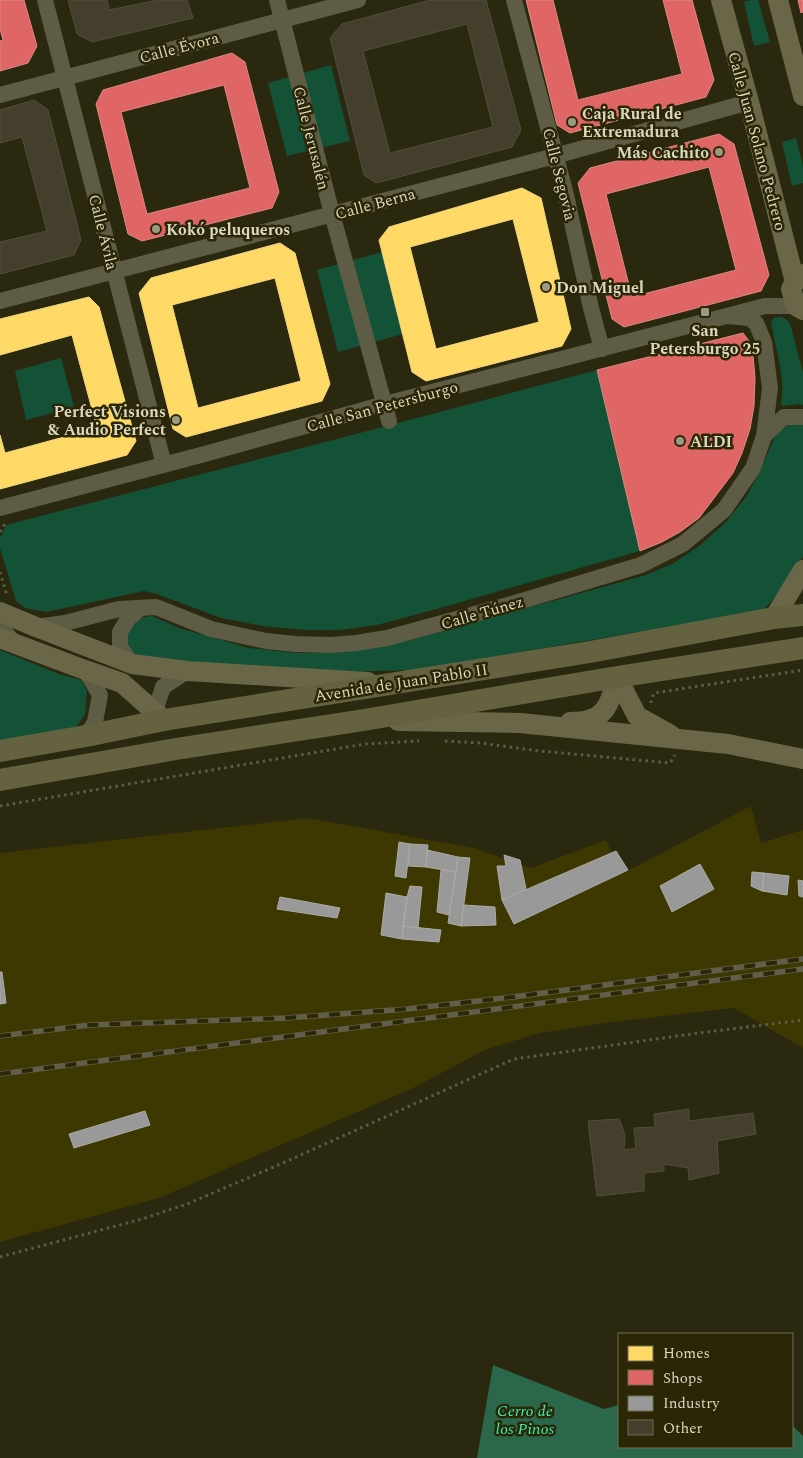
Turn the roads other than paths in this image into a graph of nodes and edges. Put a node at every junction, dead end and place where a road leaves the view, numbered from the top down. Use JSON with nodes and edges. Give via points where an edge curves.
{"nodes":[{"id":1,"x":45,"y":0,"type":"edge"},
{"id":2,"x":277,"y":0,"type":"edge"},
{"id":3,"x":358,"y":0,"type":"edge"},
{"id":4,"x":514,"y":0,"type":"edge"},
{"id":5,"x":721,"y":0,"type":"edge"},
{"id":6,"x":778,"y":0,"type":"edge"},
{"id":7,"x":282,"y":20,"type":"junction"},
{"id":8,"x":65,"y":78,"type":"junction"},
{"id":9,"x":802,"y":90,"type":"edge"},
{"id":10,"x":0,"y":95,"type":"edge"},
{"id":11,"x":749,"y":102,"type":"junction"},
{"id":12,"x":555,"y":156,"type":"junction"},
{"id":13,"x":332,"y":214,"type":"junction"},
{"id":14,"x":114,"y":271,"type":"junction"},
{"id":15,"x":799,"y":299,"type":"edge"},
{"id":16,"x":0,"y":301,"type":"edge"},
{"id":17,"x":728,"y":316,"type":"junction"},
{"id":18,"x":602,"y":349,"type":"junction"},
{"id":19,"x":385,"y":404,"type":"junction"},
{"id":20,"x":803,"y":417,"type":"edge"},
{"id":21,"x":390,"y":421,"type":"dead end"},
{"id":22,"x":764,"y":436,"type":"junction"},
{"id":23,"x":164,"y":465,"type":"junction"},
{"id":24,"x":0,"y":508,"type":"edge"},
{"id":25,"x":803,"y":570,"type":"edge"},
{"id":26,"x":6,"y":607,"type":"edge"},
{"id":27,"x":141,"y":608,"type":"junction"},
{"id":28,"x":803,"y":615,"type":"edge"},
{"id":29,"x":774,"y":618,"type":"junction"},
{"id":30,"x":0,"y":621,"type":"edge"},
{"id":31,"x":36,"y":627,"type":"junction"},
{"id":32,"x":7,"y":640,"type":"edge"},
{"id":33,"x":803,"y":648,"type":"edge"},
{"id":34,"x":590,"y":652,"type":"junction"},
{"id":35,"x":132,"y":664,"type":"junction"},
{"id":36,"x":85,"y":670,"type":"junction"},
{"id":37,"x":187,"y":671,"type":"junction"},
{"id":38,"x":617,"y":677,"type":"junction"},
{"id":39,"x":390,"y":683,"type":"junction"},
{"id":40,"x":159,"y":715,"type":"junction"},
{"id":41,"x":364,"y":720,"type":"junction"},
{"id":42,"x":520,"y":723,"type":"junction"},
{"id":43,"x":86,"y":736,"type":"junction"},
{"id":44,"x":680,"y":740,"type":"junction"},
{"id":45,"x":176,"y":749,"type":"junction"},
{"id":46,"x":0,"y":751,"type":"edge"},
{"id":47,"x":803,"y":759,"type":"edge"},
{"id":48,"x":0,"y":780,"type":"edge"}],
"edges":[{"from":1,"to":8,"type":"street","name":"Calle Ávila"},
{"from":2,"to":7,"type":"street","name":"Calle Jerusalén"},
{"from":3,"to":7,"type":"street","name":"Calle Évora"},
{"from":4,"to":12,"type":"street","name":"Calle Segovia"},
{"from":5,"to":11,"type":"main road","name":"Calle Juan Solano Pedrero"},
{"from":6,"to":9,"type":"main road"},
{"from":7,"to":8,"type":"street","name":"Calle Évora"},
{"from":7,"to":13,"type":"street","name":"Calle Jerusalén"},
{"from":8,"to":10,"type":"street","name":"Calle Évora"},
{"from":8,"to":14,"type":"street","name":"Calle Ávila"},
{"from":11,"to":12,"type":"street","name":"Calle Berna"},
{"from":11,"to":15,"type":"main road","name":"Calle Juan Solano Pedrero"},
{"from":12,"to":13,"type":"street","name":"Calle Berna"},
{"from":12,"to":18,"type":"street","name":"Calle Segovia"},
{"from":13,"to":14,"type":"street","name":"Calle Berna"},
{"from":13,"to":19,"type":"street","name":"Calle Jerusalén"},
{"from":14,"to":16,"type":"street","name":"Calle Berna"},
{"from":14,"to":23,"type":"street","name":"Calle Ávila"},
{"from":15,"to":17,"type":"street","name":"Calle San Petersburgo"},
{"from":17,"to":18,"type":"street","name":"Calle San Petersburgo"},
{"from":17,"to":22,"type":"street","name":"Calle Túnez","via":[[749,318],[756,323],[764,342],[770,388]]},
{"from":18,"to":19,"type":"street","name":"Calle San Petersburgo"},
{"from":19,"to":21,"type":"street","name":"Calle Jerusalén"},
{"from":19,"to":23,"type":"street","name":"Calle San Petersburgo"},
{"from":20,"to":22,"type":"street","name":"Calle Túnez","via":[[784,417]]},
{"from":22,"to":27,"type":"street","name":"Calle Túnez","via":[[753,468],[724,510],[682,544],[641,565],[508,605],[387,638],[331,645],[240,637],[211,630],[156,607]]},
{"from":23,"to":24,"type":"street","name":"Calle San Petersburgo"},
{"from":25,"to":29,"type":"main road"},
{"from":26,"to":31,"type":"main road"},
{"from":27,"to":31,"type":"street","name":"Calle Túnez","via":[[119,608],[65,623]]},
{"from":27,"to":35,"type":"street","via":[[128,619],[120,632],[120,647]]},
{"from":28,"to":29,"type":"highway","name":"Avenida de Juan Pablo II"},
{"from":29,"to":34,"type":"highway","name":"Avenida de Juan Pablo II"},
{"from":30,"to":32,"type":"street"},
{"from":31,"to":35,"type":"main road"},
{"from":32,"to":36,"type":"main road"},
{"from":33,"to":38,"type":"highway","name":"Avenida de Juan Pablo II"},
{"from":34,"to":38,"type":"highway"},
{"from":34,"to":39,"type":"highway","name":"Avenida de Juan Pablo II"},
{"from":35,"to":37,"type":"main road"},
{"from":36,"to":40,"type":"main road","via":[[122,683]]},
{"from":36,"to":43,"type":"street","via":[[100,695],[96,722]]},
{"from":37,"to":39,"type":"main road"},
{"from":37,"to":40,"type":"street","via":[[162,688]]},
{"from":38,"to":41,"type":"highway","name":"Avenida de Juan Pablo II"},
{"from":38,"to":42,"type":"main road","via":[[605,710],[591,720]]},
{"from":38,"to":44,"type":"main road","via":[[637,716]]},
{"from":39,"to":40,"type":"highway","name":"Avenida de Juan Pablo II"},
{"from":40,"to":43,"type":"highway","name":"Avenida de Juan Pablo II"},
{"from":40,"to":45,"type":"highway"},
{"from":41,"to":42,"type":"main road"},
{"from":41,"to":45,"type":"highway","name":"Avenida de Juan Pablo II"},
{"from":42,"to":44,"type":"main road"},
{"from":43,"to":46,"type":"highway","name":"Avenida de Juan Pablo II"},
{"from":44,"to":47,"type":"main road","via":[[728,744]]},
{"from":45,"to":48,"type":"highway","name":"Avenida de Juan Pablo II"}]}
